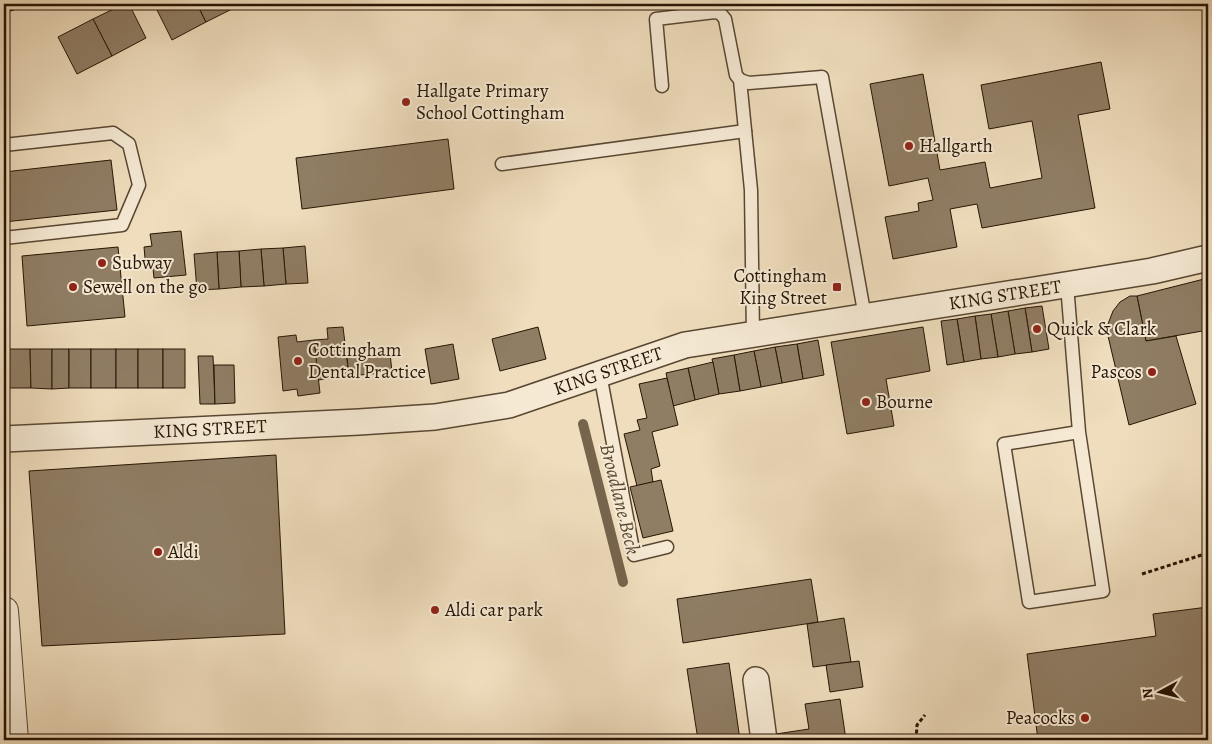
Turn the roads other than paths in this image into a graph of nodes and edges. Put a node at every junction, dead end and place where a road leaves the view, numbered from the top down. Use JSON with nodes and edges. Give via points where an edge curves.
{"nodes":[{"id":1,"x":740,"y":80,"type":"junction"},
{"id":2,"x":662,"y":86,"type":"dead end"},
{"id":3,"x":745,"y":131,"type":"junction"},
{"id":4,"x":4,"y":145,"type":"edge"},
{"id":5,"x":502,"y":164,"type":"dead end"},
{"id":6,"x":4,"y":238,"type":"edge"},
{"id":7,"x":1208,"y":258,"type":"edge"},
{"id":8,"x":1067,"y":285,"type":"junction"},
{"id":9,"x":865,"y":317,"type":"junction"},
{"id":10,"x":753,"y":334,"type":"junction"},
{"id":11,"x":600,"y":374,"type":"junction"},
{"id":12,"x":1078,"y":432,"type":"junction"},
{"id":13,"x":4,"y":439,"type":"edge"},
{"id":14,"x":668,"y":547,"type":"dead end"},
{"id":15,"x":4,"y":611,"type":"edge"},
{"id":16,"x":756,"y":680,"type":"dead end"},
{"id":17,"x":14,"y":740,"type":"edge"},
{"id":18,"x":764,"y":740,"type":"edge"}],
"edges":[{"from":1,"to":2,"type":"lane","via":[[736,75],[725,19],[715,12],[656,19]]},
{"from":1,"to":3,"type":"lane"},
{"from":1,"to":9,"type":"lane","via":[[822,76]]},
{"from":3,"to":5,"type":"lane"},
{"from":3,"to":10,"type":"lane","via":[[751,190]]},
{"from":4,"to":6,"type":"lane","via":[[114,133],[129,144],[139,185],[122,225]]},
{"from":7,"to":8,"type":"street","name":"KING STREET"},
{"from":8,"to":9,"type":"street","name":"KING STREET"},
{"from":8,"to":12,"type":"lane"},
{"from":9,"to":10,"type":"street","name":"KING STREET"},
{"from":10,"to":11,"type":"street","name":"KING STREET","via":[[685,346]]},
{"from":11,"to":13,"type":"street","name":"KING STREET","via":[[509,405],[434,417]]},
{"from":11,"to":14,"type":"lane","via":[[634,555]]},
{"from":12,"to":12,"type":"lane","via":[[1103,591],[1029,602],[1004,444]]},
{"from":15,"to":17,"type":"street"},
{"from":16,"to":18,"type":"street"}]}
